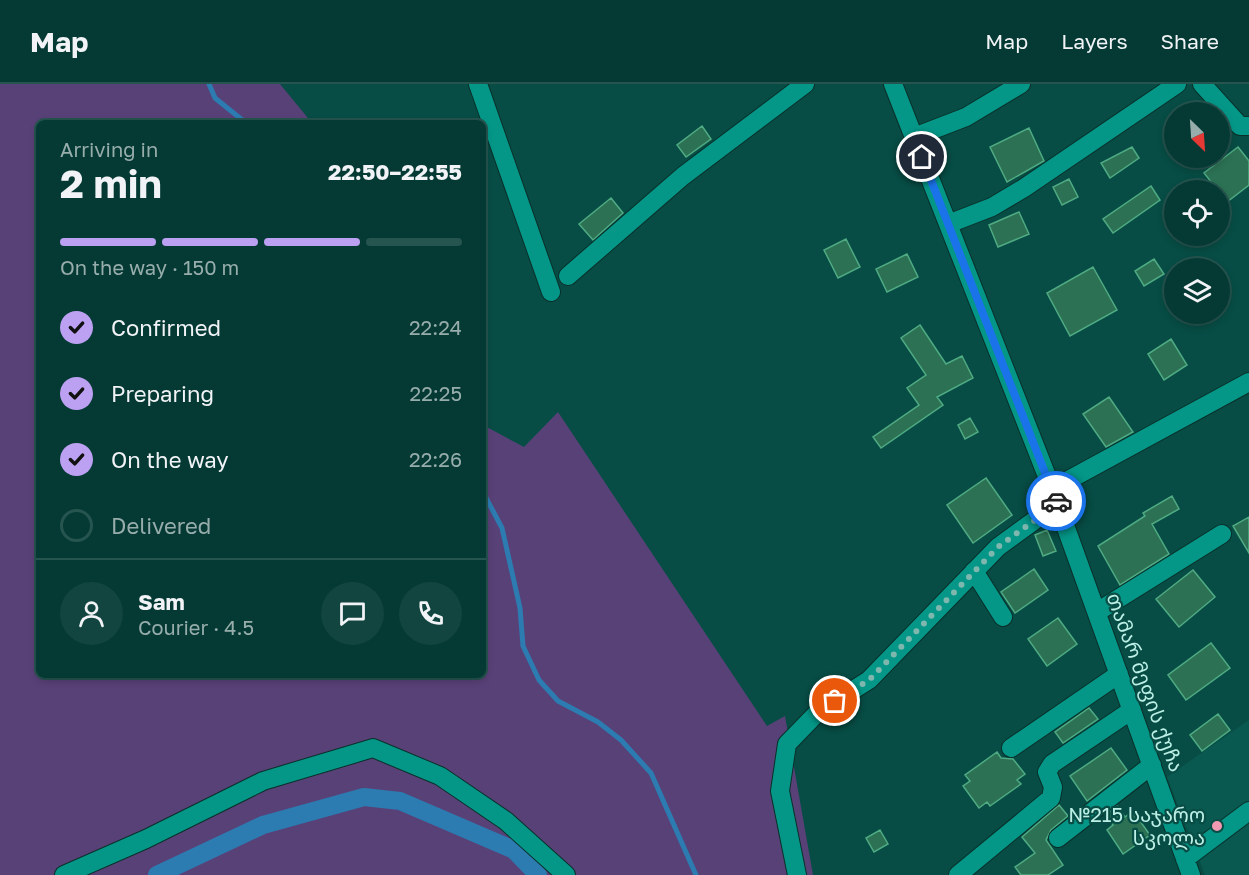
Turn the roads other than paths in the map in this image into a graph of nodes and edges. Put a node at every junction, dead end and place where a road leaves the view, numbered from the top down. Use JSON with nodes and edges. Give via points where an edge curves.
{"nodes":[{"id":1,"x":477,"y":84,"type":"edge"},
{"id":2,"x":805,"y":84,"type":"edge"},
{"id":3,"x":893,"y":84,"type":"edge"},
{"id":4,"x":1022,"y":84,"type":"edge"},
{"id":5,"x":1178,"y":84,"type":"edge"},
{"id":6,"x":1202,"y":84,"type":"edge"},
{"id":7,"x":1249,"y":126,"type":"edge"},
{"id":8,"x":914,"y":137,"type":"junction"},
{"id":9,"x":948,"y":224,"type":"junction"},
{"id":10,"x":568,"y":276,"type":"dead end"},
{"id":11,"x":551,"y":292,"type":"dead end"},
{"id":12,"x":1249,"y":382,"type":"edge"},
{"id":13,"x":1055,"y":497,"type":"junction"},
{"id":14,"x":1222,"y":534,"type":"dead end"},
{"id":15,"x":974,"y":571,"type":"junction"},
{"id":16,"x":1097,"y":612,"type":"junction"},
{"id":17,"x":1003,"y":617,"type":"dead end"},
{"id":18,"x":1119,"y":675,"type":"junction"},
{"id":19,"x":1132,"y":710,"type":"junction"},
{"id":20,"x":1011,"y":748,"type":"dead end"},
{"id":21,"x":1152,"y":765,"type":"junction"},
{"id":22,"x":1249,"y":811,"type":"edge"},
{"id":23,"x":1058,"y":838,"type":"dead end"},
{"id":24,"x":1188,"y":867,"type":"edge"},
{"id":25,"x":64,"y":875,"type":"edge"},
{"id":26,"x":566,"y":875,"type":"edge"},
{"id":27,"x":797,"y":875,"type":"edge"},
{"id":28,"x":958,"y":875,"type":"edge"}],
"edges":[{"from":1,"to":11,"type":"street"},
{"from":2,"to":10,"type":"street","via":[[683,176]]},
{"from":3,"to":8,"type":"street","name":"თამარ მეფის ქუჩა"},
{"from":4,"to":8,"type":"street","via":[[966,117]]},
{"from":5,"to":9,"type":"street","via":[[1024,188],[992,207]]},
{"from":6,"to":7,"type":"street","via":[[1240,126]]},
{"from":8,"to":9,"type":"street","name":"თამარ მეფის ქუჩა"},
{"from":9,"to":13,"type":"street","name":"თამარ მეფის ქუჩა"},
{"from":12,"to":13,"type":"street"},
{"from":13,"to":15,"type":"street"},
{"from":13,"to":16,"type":"street","name":"თამარ მეფის ქუჩა"},
{"from":14,"to":16,"type":"street"},
{"from":15,"to":17,"type":"street"},
{"from":15,"to":27,"type":"street","via":[[869,680],[818,712],[787,744],[780,791]]},
{"from":16,"to":18,"type":"street","name":"თამარ მეფის ქუჩა"},
{"from":18,"to":19,"type":"street","name":"თამარ მეფის ქუჩა"},
{"from":18,"to":20,"type":"street"},
{"from":19,"to":21,"type":"street","name":"თამარ მეფის ქუჩა"},
{"from":19,"to":28,"type":"street","via":[[1052,764],[1047,772],[1053,787],[1051,798]]},
{"from":21,"to":23,"type":"street"},
{"from":21,"to":24,"type":"street","name":"თამარ მეფის ქუჩა"},
{"from":22,"to":24,"type":"street"},
{"from":25,"to":26,"type":"street","via":[[263,781],[373,748],[440,776],[506,821]]}]}
